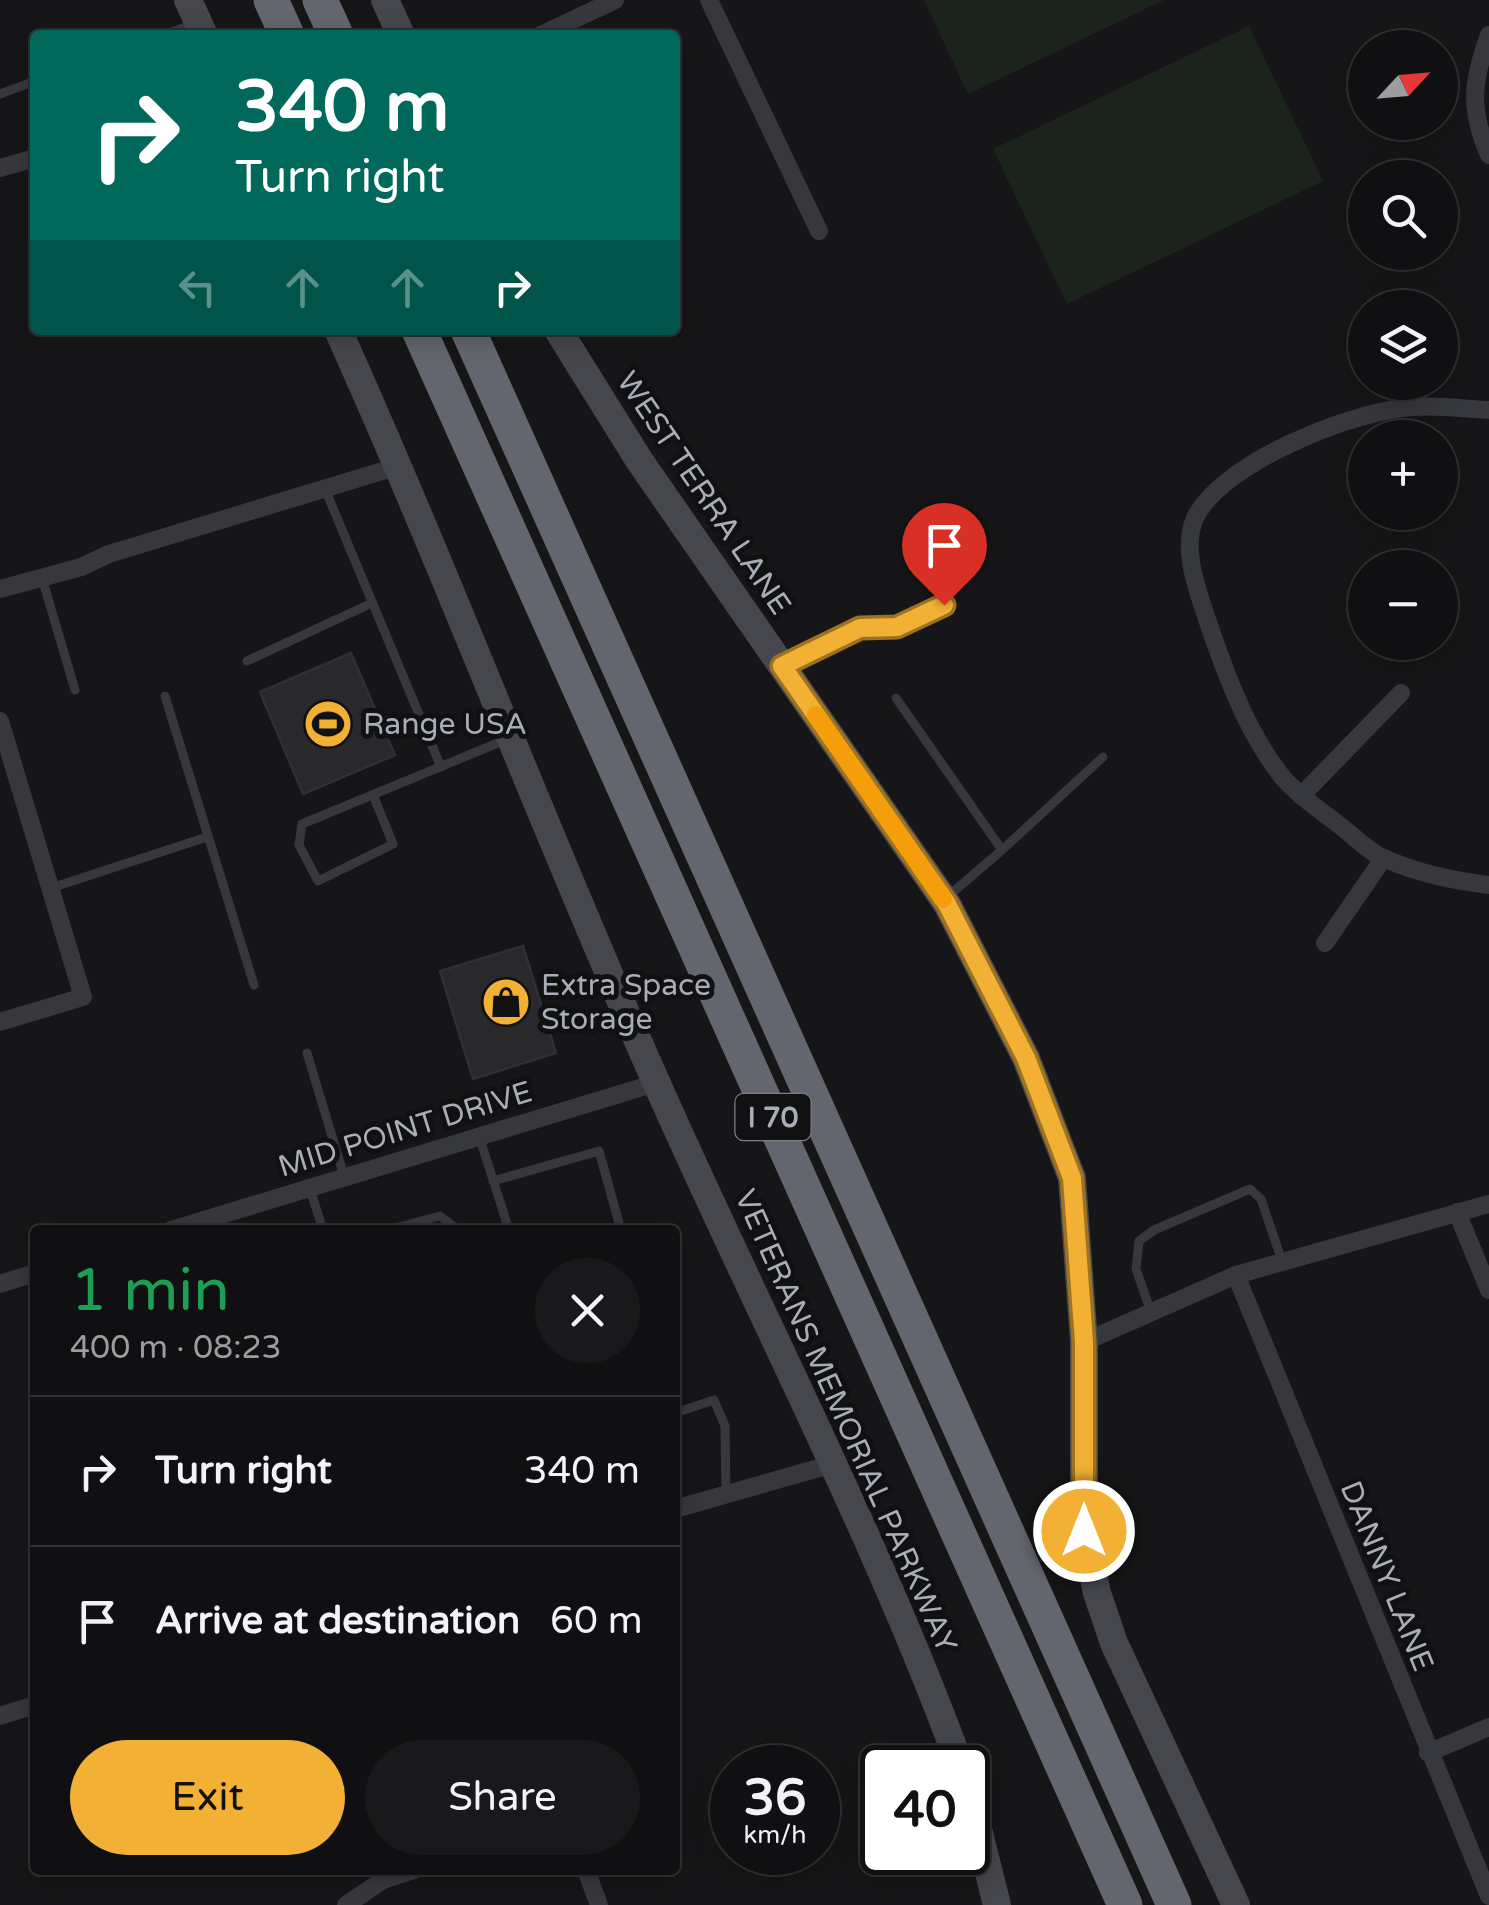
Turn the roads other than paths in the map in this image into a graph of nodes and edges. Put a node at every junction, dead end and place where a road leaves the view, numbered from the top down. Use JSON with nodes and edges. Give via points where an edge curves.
{"nodes":[{"id":1,"x":271,"y":0,"type":"edge"},
{"id":2,"x":320,"y":0,"type":"edge"},
{"id":3,"x":385,"y":0,"type":"edge"},
{"id":4,"x":615,"y":0,"type":"edge"},
{"id":5,"x":709,"y":0,"type":"edge"},
{"id":6,"x":197,"y":19,"type":"edge"},
{"id":7,"x":174,"y":30,"type":"edge"},
{"id":8,"x":285,"y":30,"type":"edge"},
{"id":9,"x":334,"y":30,"type":"edge"},
{"id":10,"x":399,"y":30,"type":"edge"},
{"id":11,"x":551,"y":30,"type":"edge"},
{"id":12,"x":1489,"y":35,"type":"edge"},
{"id":13,"x":30,"y":83,"type":"edge"},
{"id":14,"x":0,"y":94,"type":"edge"},
{"id":15,"x":1489,"y":155,"type":"edge"},
{"id":16,"x":30,"y":159,"type":"edge"},
{"id":17,"x":0,"y":168,"type":"edge"},
{"id":18,"x":819,"y":231,"type":"dead end"},
{"id":19,"x":340,"y":335,"type":"edge"},
{"id":20,"x":422,"y":335,"type":"edge"},
{"id":21,"x":470,"y":335,"type":"edge"},
{"id":22,"x":561,"y":335,"type":"edge"},
{"id":23,"x":1489,"y":410,"type":"edge"},
{"id":24,"x":399,"y":466,"type":"junction"},
{"id":25,"x":325,"y":490,"type":"junction"},
{"id":26,"x":42,"y":578,"type":"junction"},
{"id":27,"x":0,"y":588,"type":"edge"},
{"id":28,"x":372,"y":603,"type":"junction"},
{"id":29,"x":944,"y":605,"type":"dead end"},
{"id":30,"x":247,"y":661,"type":"dead end"},
{"id":31,"x":782,"y":666,"type":"junction"},
{"id":32,"x":75,"y":690,"type":"dead end"},
{"id":33,"x":1401,"y":693,"type":"dead end"},
{"id":34,"x":165,"y":696,"type":"dead end"},
{"id":35,"x":896,"y":698,"type":"dead end"},
{"id":36,"x":0,"y":722,"type":"edge"},
{"id":37,"x":512,"y":737,"type":"junction"},
{"id":38,"x":1103,"y":756,"type":"dead end"},
{"id":39,"x":441,"y":767,"type":"junction"},
{"id":40,"x":8,"y":776,"type":"edge"},
{"id":41,"x":373,"y":795,"type":"junction"},
{"id":42,"x":1301,"y":796,"type":"junction"},
{"id":43,"x":207,"y":837,"type":"junction"},
{"id":44,"x":1002,"y":850,"type":"junction"},
{"id":45,"x":1383,"y":858,"type":"junction"},
{"id":46,"x":1489,"y":885,"type":"edge"},
{"id":47,"x":51,"y":888,"type":"junction"},
{"id":48,"x":944,"y":900,"type":"junction"},
{"id":49,"x":1325,"y":943,"type":"dead end"},
{"id":50,"x":254,"y":985,"type":"dead end"},
{"id":51,"x":0,"y":1022,"type":"edge"},
{"id":52,"x":307,"y":1054,"type":"dead end"},
{"id":53,"x":656,"y":1082,"type":"junction"},
{"id":54,"x":479,"y":1136,"type":"junction"},
{"id":55,"x":344,"y":1176,"type":"junction"},
{"id":56,"x":493,"y":1181,"type":"junction"},
{"id":57,"x":309,"y":1186,"type":"junction"},
{"id":58,"x":1489,"y":1204,"type":"edge"},
{"id":59,"x":1456,"y":1212,"type":"junction"},
{"id":60,"x":187,"y":1225,"type":"edge"},
{"id":61,"x":321,"y":1225,"type":"edge"},
{"id":62,"x":407,"y":1225,"type":"edge"},
{"id":63,"x":452,"y":1225,"type":"edge"},
{"id":64,"x":507,"y":1225,"type":"edge"},
{"id":65,"x":620,"y":1225,"type":"edge"},
{"id":66,"x":1283,"y":1262,"type":"junction"},
{"id":67,"x":30,"y":1275,"type":"edge"},
{"id":68,"x":1236,"y":1275,"type":"junction"},
{"id":69,"x":0,"y":1284,"type":"edge"},
{"id":70,"x":1489,"y":1290,"type":"edge"},
{"id":71,"x":1150,"y":1312,"type":"junction"},
{"id":72,"x":1084,"y":1342,"type":"junction"},
{"id":73,"x":680,"y":1412,"type":"edge"},
{"id":74,"x":832,"y":1464,"type":"junction"},
{"id":75,"x":726,"y":1493,"type":"junction"},
{"id":76,"x":680,"y":1507,"type":"edge"},
{"id":77,"x":30,"y":1707,"type":"edge"},
{"id":78,"x":0,"y":1716,"type":"edge"},
{"id":79,"x":1489,"y":1727,"type":"edge"},
{"id":80,"x":952,"y":1745,"type":"edge"},
{"id":81,"x":1428,"y":1753,"type":"junction"},
{"id":82,"x":990,"y":1874,"type":"edge"},
{"id":83,"x":398,"y":1875,"type":"edge"},
{"id":84,"x":588,"y":1875,"type":"edge"},
{"id":85,"x":1489,"y":1896,"type":"edge"},
{"id":86,"x":346,"y":1905,"type":"edge"},
{"id":87,"x":598,"y":1905,"type":"edge"},
{"id":88,"x":998,"y":1905,"type":"edge"},
{"id":89,"x":1126,"y":1905,"type":"edge"},
{"id":90,"x":1174,"y":1905,"type":"edge"},
{"id":91,"x":1236,"y":1905,"type":"edge"}],
"edges":[{"from":1,"to":8,"type":"highway"},
{"from":2,"to":9,"type":"highway"},
{"from":3,"to":10,"type":"street"},
{"from":4,"to":11,"type":"street"},
{"from":5,"to":18,"type":"street"},
{"from":6,"to":7,"type":"lane"},
{"from":12,"to":15,"type":"street","via":[[1474,96]]},
{"from":13,"to":14,"type":"lane"},
{"from":16,"to":17,"type":"street"},
{"from":19,"to":24,"type":"street","name":"VETERANS MEMORIAL PARKWAY"},
{"from":20,"to":89,"type":"highway","number":"I 70"},
{"from":21,"to":90,"type":"highway","number":"I 70"},
{"from":22,"to":31,"type":"street","name":"WEST TERRA LANE"},
{"from":23,"to":42,"type":"street","via":[[1411,406],[1347,421],[1274,451],[1217,488],[1192,523],[1191,570],[1231,684],[1258,740]]},
{"from":24,"to":25,"type":"street"},
{"from":24,"to":37,"type":"street","name":"VETERANS MEMORIAL PARKWAY"},
{"from":25,"to":26,"type":"street"},
{"from":25,"to":28,"type":"lane"},
{"from":26,"to":27,"type":"street"},
{"from":26,"to":32,"type":"lane"},
{"from":28,"to":30,"type":"lane"},
{"from":28,"to":39,"type":"lane"},
{"from":29,"to":31,"type":"lane","via":[[897,627],[860,628]]},
{"from":31,"to":48,"type":"street","name":"WEST TERRA LANE"},
{"from":33,"to":42,"type":"street"},
{"from":34,"to":43,"type":"lane"},
{"from":35,"to":44,"type":"lane"},
{"from":36,"to":40,"type":"street"},
{"from":37,"to":39,"type":"lane"},
{"from":37,"to":53,"type":"street","name":"VETERANS MEMORIAL PARKWAY"},
{"from":38,"to":44,"type":"lane"},
{"from":39,"to":41,"type":"lane"},
{"from":40,"to":47,"type":"street"},
{"from":41,"to":41,"type":"lane","via":[[302,824],[299,845],[318,881],[393,844]]},
{"from":42,"to":45,"type":"street"},
{"from":43,"to":47,"type":"lane"},
{"from":43,"to":50,"type":"lane"},
{"from":44,"to":48,"type":"lane"},
{"from":45,"to":46,"type":"street"},
{"from":45,"to":49,"type":"street"},
{"from":47,"to":51,"type":"street","via":[[84,996]]},
{"from":48,"to":72,"type":"street","name":"WEST TERRA LANE","via":[[1026,1058],[1072,1178]]},
{"from":52,"to":55,"type":"lane"},
{"from":53,"to":54,"type":"street","name":"MID POINT DRIVE"},
{"from":53,"to":74,"type":"street","name":"VETERANS MEMORIAL PARKWAY"},
{"from":54,"to":55,"type":"street","name":"MID POINT DRIVE"},
{"from":54,"to":56,"type":"lane"},
{"from":55,"to":57,"type":"street","name":"MID POINT DRIVE"},
{"from":56,"to":64,"type":"lane"},
{"from":56,"to":65,"type":"lane","via":[[599,1151]]},
{"from":57,"to":60,"type":"street","name":"MID POINT DRIVE"},
{"from":57,"to":61,"type":"lane"},
{"from":58,"to":59,"type":"street"},
{"from":59,"to":66,"type":"street"},
{"from":59,"to":70,"type":"street"},
{"from":62,"to":63,"type":"lane","via":[[440,1216]]},
{"from":66,"to":68,"type":"street"},
{"from":66,"to":71,"type":"lane","via":[[1261,1199],[1250,1188],[1139,1241],[1136,1269]]},
{"from":67,"to":69,"type":"street"},
{"from":68,"to":71,"type":"street"},
{"from":68,"to":81,"type":"street","name":"DANNY LANE"},
{"from":71,"to":72,"type":"street"},
{"from":72,"to":91,"type":"street","name":"WEST TERRA LANE","via":[[1084,1531],[1097,1593]]},
{"from":73,"to":75,"type":"lane","via":[[714,1400],[725,1426]]},
{"from":74,"to":75,"type":"street"},
{"from":74,"to":80,"type":"street","name":"VETERANS MEMORIAL PARKWAY"},
{"from":75,"to":76,"type":"street"},
{"from":77,"to":78,"type":"street"},
{"from":79,"to":81,"type":"street"},
{"from":81,"to":85,"type":"street","name":"DANNY LANE"},
{"from":82,"to":88,"type":"street"},
{"from":83,"to":86,"type":"street"},
{"from":84,"to":87,"type":"street"}]}
